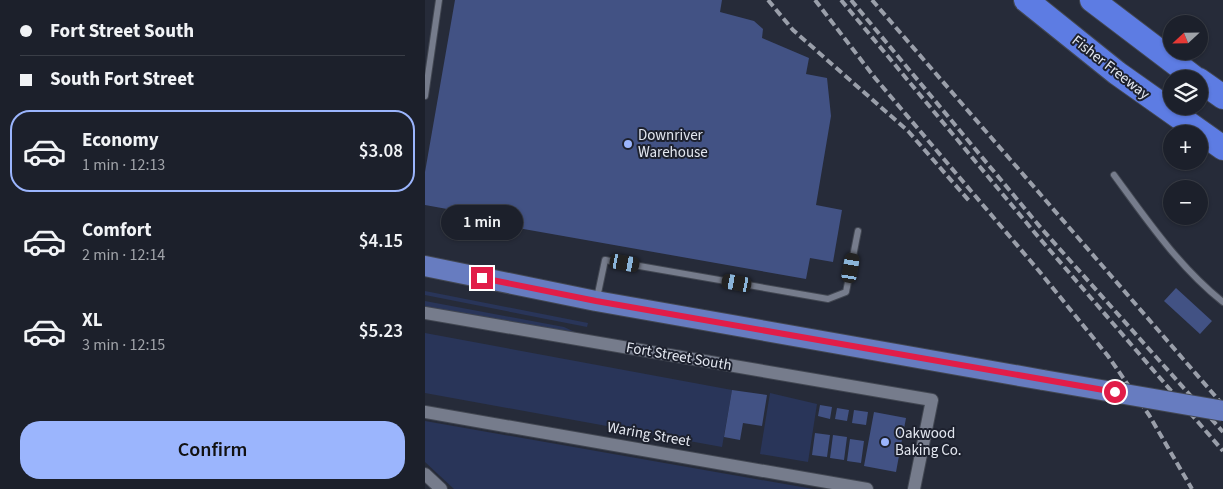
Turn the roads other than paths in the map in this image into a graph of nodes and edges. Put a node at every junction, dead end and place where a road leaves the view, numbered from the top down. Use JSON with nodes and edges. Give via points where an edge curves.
{"nodes":[{"id":1,"x":439,"y":0,"type":"edge"},
{"id":2,"x":1026,"y":0,"type":"edge"},
{"id":3,"x":1092,"y":0,"type":"edge"},
{"id":4,"x":1184,"y":70,"type":"edge"},
{"id":5,"x":1208,"y":87,"type":"edge"},
{"id":6,"x":425,"y":96,"type":"edge"},
{"id":7,"x":1223,"y":97,"type":"edge"},
{"id":8,"x":1223,"y":148,"type":"edge"},
{"id":9,"x":1114,"y":175,"type":"dead end"},
{"id":10,"x":858,"y":231,"type":"dead end"},
{"id":11,"x":425,"y":266,"type":"edge"},
{"id":12,"x":596,"y":301,"type":"junction"},
{"id":13,"x":1223,"y":302,"type":"edge"},
{"id":14,"x":425,"y":313,"type":"edge"},
{"id":15,"x":425,"y":412,"type":"edge"},
{"id":16,"x":1223,"y":412,"type":"edge"},
{"id":17,"x":425,"y":474,"type":"edge"},
{"id":18,"x":441,"y":489,"type":"edge"},
{"id":19,"x":867,"y":489,"type":"edge"},
{"id":20,"x":914,"y":489,"type":"edge"}],
"edges":[{"from":1,"to":6,"type":"lane"},
{"from":2,"to":8,"type":"highway","name":"Fisher Freeway","via":[[1117,73]]},
{"from":3,"to":4,"type":"highway"},
{"from":5,"to":7,"type":"highway"},
{"from":9,"to":13,"type":"lane","via":[[1154,229],[1204,286]]},
{"from":10,"to":12,"type":"lane","via":[[846,292],[828,299],[605,260]]},
{"from":11,"to":12,"type":"main road"},
{"from":12,"to":16,"type":"main road","bridge":true},
{"from":14,"to":20,"type":"street","name":"Fort Street South","via":[[932,400]]},
{"from":15,"to":19,"type":"street","name":"Waring Street"},
{"from":17,"to":18,"type":"street"}]}
